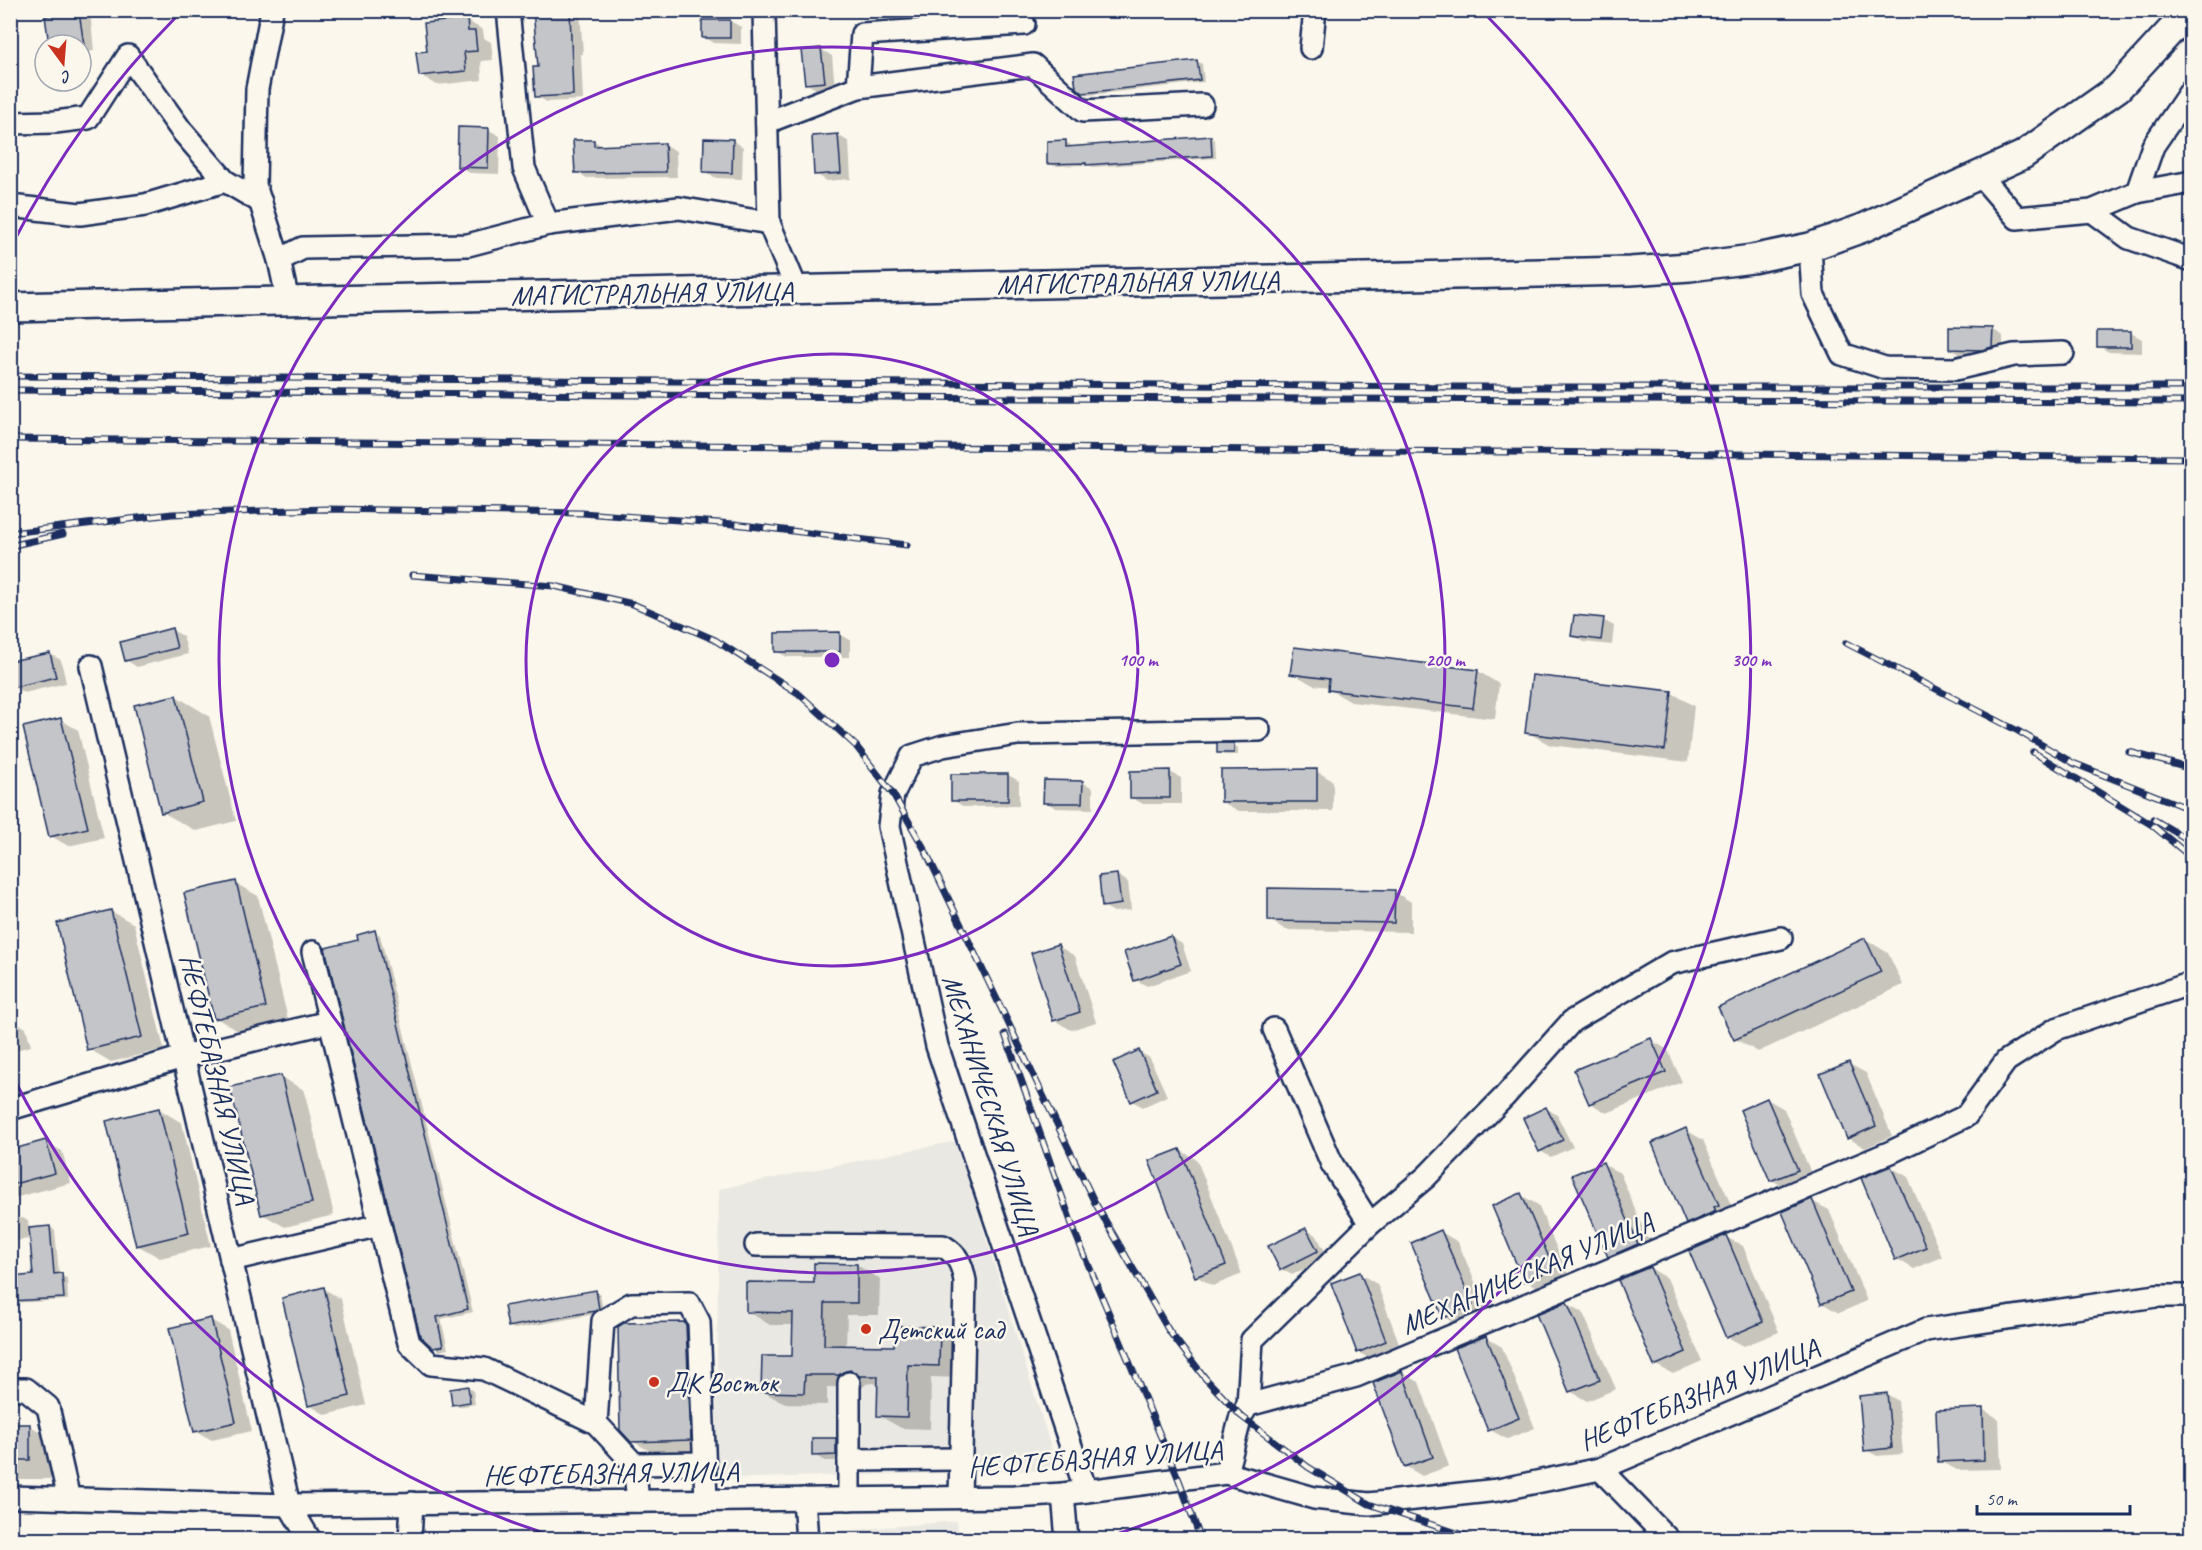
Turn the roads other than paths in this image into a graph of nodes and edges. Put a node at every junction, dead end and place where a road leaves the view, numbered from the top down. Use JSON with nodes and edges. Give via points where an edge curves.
{"nodes":[{"id":1,"x":272,"y":10,"type":"edge"},
{"id":2,"x":508,"y":10,"type":"edge"},
{"id":3,"x":764,"y":10,"type":"edge"},
{"id":4,"x":1315,"y":10,"type":"edge"},
{"id":5,"x":2190,"y":10,"type":"edge"},
{"id":6,"x":1024,"y":24,"type":"dead end"},
{"id":7,"x":1311,"y":48,"type":"dead end"},
{"id":8,"x":858,"y":87,"type":"junction"},
{"id":9,"x":2192,"y":89,"type":"edge"},
{"id":10,"x":1202,"y":105,"type":"dead end"},
{"id":11,"x":767,"y":122,"type":"junction"},
{"id":12,"x":10,"y":123,"type":"edge"},
{"id":13,"x":1980,"y":175,"type":"junction"},
{"id":14,"x":225,"y":181,"type":"junction"},
{"id":15,"x":2192,"y":182,"type":"edge"},
{"id":16,"x":2137,"y":192,"type":"junction"},
{"id":17,"x":261,"y":202,"type":"junction"},
{"id":18,"x":10,"y":206,"type":"edge"},
{"id":19,"x":2092,"y":211,"type":"junction"},
{"id":20,"x":769,"y":223,"type":"junction"},
{"id":21,"x":548,"y":224,"type":"junction"},
{"id":22,"x":1810,"y":247,"type":"junction"},
{"id":23,"x":279,"y":260,"type":"junction"},
{"id":24,"x":2192,"y":260,"type":"edge"},
{"id":25,"x":796,"y":290,"type":"junction"},
{"id":26,"x":288,"y":301,"type":"junction"},
{"id":27,"x":10,"y":307,"type":"edge"},
{"id":28,"x":2063,"y":353,"type":"dead end"},
{"id":29,"x":91,"y":666,"type":"dead end"},
{"id":30,"x":1259,"y":730,"type":"dead end"},
{"id":31,"x":1781,"y":938,"type":"dead end"},
{"id":32,"x":313,"y":952,"type":"dead end"},
{"id":33,"x":2192,"y":983,"type":"edge"},
{"id":34,"x":329,"y":1022,"type":"junction"},
{"id":35,"x":1274,"y":1029,"type":"dead end"},
{"id":36,"x":183,"y":1057,"type":"junction"},
{"id":37,"x":10,"y":1109,"type":"edge"},
{"id":38,"x":1370,"y":1224,"type":"junction"},
{"id":39,"x":380,"y":1225,"type":"junction"},
{"id":40,"x":756,"y":1245,"type":"dead end"},
{"id":41,"x":231,"y":1260,"type":"junction"},
{"id":42,"x":2192,"y":1296,"type":"edge"},
{"id":43,"x":849,"y":1383,"type":"dead end"},
{"id":44,"x":10,"y":1389,"type":"edge"},
{"id":45,"x":1248,"y":1405,"type":"junction"},
{"id":46,"x":596,"y":1423,"type":"junction"},
{"id":47,"x":961,"y":1459,"type":"junction"},
{"id":48,"x":849,"y":1460,"type":"junction"},
{"id":49,"x":705,"y":1463,"type":"junction"},
{"id":50,"x":634,"y":1464,"type":"junction"},
{"id":51,"x":1600,"y":1469,"type":"junction"},
{"id":52,"x":1226,"y":1473,"type":"junction"},
{"id":53,"x":1086,"y":1491,"type":"junction"},
{"id":54,"x":1063,"y":1494,"type":"junction"},
{"id":55,"x":10,"y":1497,"type":"edge"},
{"id":56,"x":960,"y":1497,"type":"junction"},
{"id":57,"x":849,"y":1498,"type":"junction"},
{"id":58,"x":69,"y":1499,"type":"junction"},
{"id":59,"x":804,"y":1499,"type":"junction"},
{"id":60,"x":706,"y":1500,"type":"junction"},
{"id":61,"x":638,"y":1501,"type":"junction"},
{"id":62,"x":412,"y":1503,"type":"junction"},
{"id":63,"x":289,"y":1505,"type":"junction"},
{"id":64,"x":310,"y":1539,"type":"edge"},
{"id":65,"x":410,"y":1539,"type":"edge"},
{"id":66,"x":807,"y":1539,"type":"edge"},
{"id":67,"x":1066,"y":1539,"type":"edge"},
{"id":68,"x":1669,"y":1539,"type":"edge"}],
"edges":[{"from":1,"to":17,"type":"street","via":[[257,89],[255,185]]},
{"from":2,"to":21,"type":"street","via":[[524,168]]},
{"from":3,"to":11,"type":"street"},
{"from":4,"to":7,"type":"street"},
{"from":5,"to":13,"type":"main road","name":"МАГИСТРАЛЬНАЯ УЛИЦА","via":[[2118,88],[2023,155]]},
{"from":6,"to":8,"type":"street","via":[[862,34]]},
{"from":8,"to":10,"type":"street","via":[[1033,65],[1083,111]]},
{"from":8,"to":11,"type":"street"},
{"from":9,"to":16,"type":"street","via":[[2153,146]]},
{"from":11,"to":20,"type":"street"},
{"from":12,"to":14,"type":"street","via":[[88,118],[128,56]]},
{"from":13,"to":19,"type":"street","via":[[2017,218]]},
{"from":13,"to":22,"type":"main road","name":"МАГИСТРАЛЬНАЯ УЛИЦА","via":[[1863,228]]},
{"from":14,"to":17,"type":"street"},
{"from":14,"to":18,"type":"street","via":[[145,205],[80,214]]},
{"from":15,"to":16,"type":"street"},
{"from":16,"to":19,"type":"street"},
{"from":17,"to":23,"type":"street"},
{"from":19,"to":24,"type":"street","via":[[2129,238]]},
{"from":20,"to":21,"type":"street","via":[[679,208]]},
{"from":20,"to":25,"type":"street"},
{"from":21,"to":23,"type":"street","via":[[468,245],[303,248]]},
{"from":22,"to":25,"type":"main road","name":"МАГИСТРАЛЬНАЯ УЛИЦА","via":[[1752,259],[1630,271]]},
{"from":22,"to":28,"type":"street","via":[[1813,294],[1842,354],[1885,368],[1955,369],[2014,355]]},
{"from":23,"to":26,"type":"street"},
{"from":25,"to":26,"type":"main road","name":"МАГИСТРАЛЬНАЯ УЛИЦА"},
{"from":26,"to":27,"type":"main road","name":"МАГИСТРАЛЬНАЯ УЛИЦА"},
{"from":29,"to":36,"type":"street","name":"НЕФТЕБАЗНАЯ УЛИЦА"},
{"from":30,"to":53,"type":"street","name":"МЕХАНИЧЕСКАЯ УЛИЦА","via":[[1018,734],[943,746],[912,756],[893,794],[889,826],[937,1046]]},
{"from":31,"to":38,"type":"street","via":[[1671,963],[1572,1021],[1426,1177]]},
{"from":32,"to":34,"type":"street"},
{"from":33,"to":45,"type":"street","name":"МЕХАНИЧЕСКАЯ УЛИЦА","via":[[2056,1029],[2006,1061],[1966,1116],[1891,1152],[1356,1376]]},
{"from":34,"to":36,"type":"street"},
{"from":34,"to":39,"type":"street"},
{"from":35,"to":38,"type":"street","via":[[1332,1164]]},
{"from":36,"to":37,"type":"street"},
{"from":36,"to":41,"type":"street","name":"НЕФТЕБАЗНАЯ УЛИЦА"},
{"from":38,"to":45,"type":"street","via":[[1252,1340]]},
{"from":39,"to":41,"type":"street"},
{"from":39,"to":46,"type":"street","via":[[409,1342],[431,1364],[484,1369]]},
{"from":40,"to":47,"type":"street","via":[[943,1246],[955,1253],[965,1281]]},
{"from":41,"to":63,"type":"street","name":"НЕФТЕБАЗНАЯ УЛИЦА"},
{"from":42,"to":51,"type":"street","name":"НЕФТЕБАЗНАЯ УЛИЦА","via":[[2156,1296],[1926,1330]]},
{"from":43,"to":48,"type":"street"},
{"from":44,"to":58,"type":"street","via":[[26,1389],[48,1407]]},
{"from":45,"to":52,"type":"street","via":[[1241,1416]]},
{"from":46,"to":49,"type":"street","via":[[603,1322],[631,1304],[689,1303],[699,1322]]},
{"from":46,"to":50,"type":"street"},
{"from":47,"to":48,"type":"street"},
{"from":47,"to":56,"type":"street"},
{"from":48,"to":57,"type":"street"},
{"from":49,"to":50,"type":"street"},
{"from":49,"to":60,"type":"street"},
{"from":50,"to":61,"type":"street"},
{"from":51,"to":52,"type":"street","name":"НЕФТЕБАЗНАЯ УЛИЦА","via":[[1498,1490],[1369,1504],[1314,1498]]},
{"from":51,"to":68,"type":"street"},
{"from":52,"to":53,"type":"street","name":"НЕФТЕБАЗНАЯ УЛИЦА"},
{"from":53,"to":54,"type":"street","name":"НЕФТЕБАЗНАЯ УЛИЦА"},
{"from":54,"to":56,"type":"street","name":"НЕФТЕБАЗНАЯ УЛИЦА"},
{"from":54,"to":67,"type":"street"},
{"from":55,"to":58,"type":"street","name":"НЕФТЕБАЗНАЯ УЛИЦА"},
{"from":56,"to":57,"type":"street","name":"НЕФТЕБАЗНАЯ УЛИЦА"},
{"from":57,"to":59,"type":"street","name":"НЕФТЕБАЗНАЯ УЛИЦА"},
{"from":58,"to":63,"type":"street","name":"НЕФТЕБАЗНАЯ УЛИЦА"},
{"from":59,"to":60,"type":"street","name":"НЕФТЕБАЗНАЯ УЛИЦА"},
{"from":59,"to":66,"type":"street"},
{"from":60,"to":61,"type":"street","name":"НЕФТЕБАЗНАЯ УЛИЦА"},
{"from":61,"to":62,"type":"street","name":"НЕФТЕБАЗНАЯ УЛИЦА"},
{"from":62,"to":63,"type":"street","name":"НЕФТЕБАЗНАЯ УЛИЦА"},
{"from":62,"to":65,"type":"street"},
{"from":63,"to":64,"type":"street"}]}
